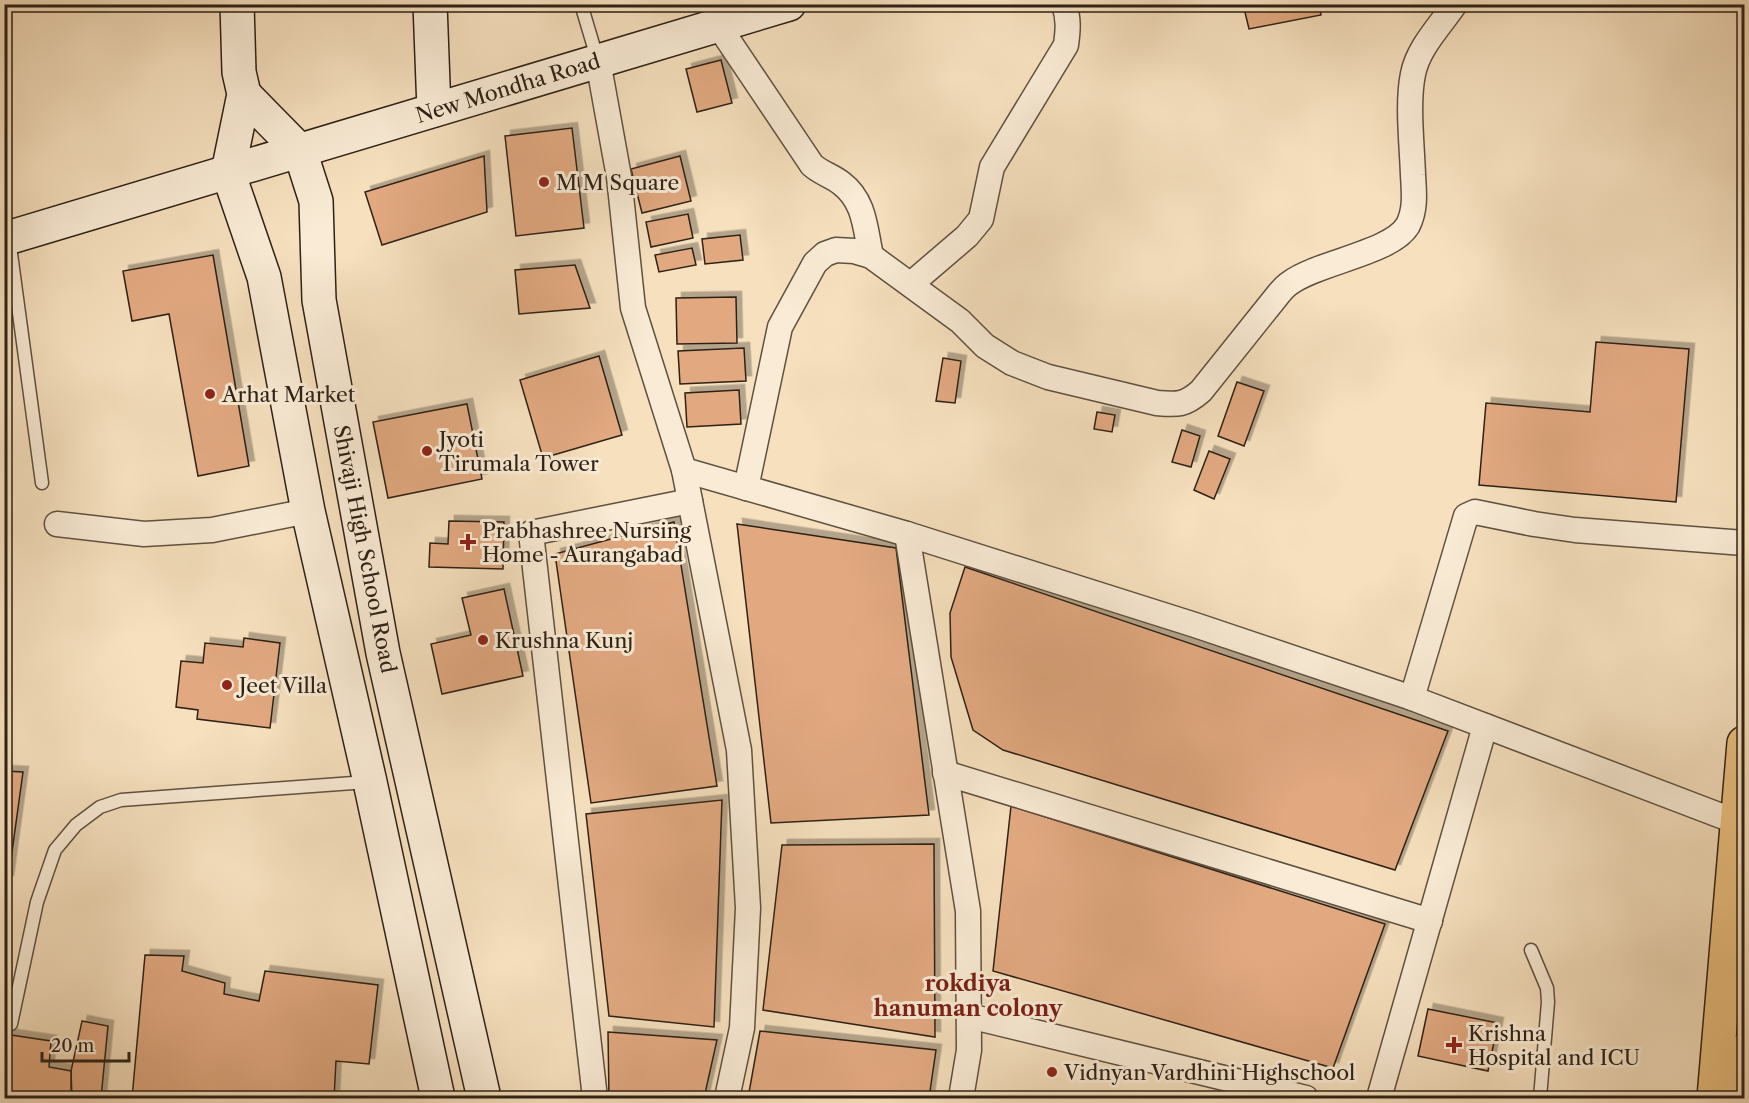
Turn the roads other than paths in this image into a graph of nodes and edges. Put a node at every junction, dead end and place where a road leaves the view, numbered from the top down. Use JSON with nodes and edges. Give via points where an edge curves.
{"nodes":[{"id":1,"x":237,"y":4,"type":"edge"},
{"id":2,"x":429,"y":4,"type":"edge"},
{"id":3,"x":581,"y":4,"type":"edge"},
{"id":4,"x":789,"y":4,"type":"edge"},
{"id":5,"x":1064,"y":4,"type":"edge"},
{"id":6,"x":1455,"y":4,"type":"edge"},
{"id":7,"x":718,"y":26,"type":"junction"},
{"id":8,"x":598,"y":61,"type":"junction"},
{"id":9,"x":244,"y":94,"type":"junction"},
{"id":10,"x":434,"y":110,"type":"junction"},
{"id":11,"x":300,"y":151,"type":"junction"},
{"id":12,"x":228,"y":172,"type":"junction"},
{"id":13,"x":7,"y":239,"type":"edge"},
{"id":14,"x":871,"y":256,"type":"junction"},
{"id":15,"x":911,"y":284,"type":"junction"},
{"id":16,"x":684,"y":470,"type":"junction"},
{"id":17,"x":42,"y":483,"type":"dead end"},
{"id":18,"x":746,"y":488,"type":"junction"},
{"id":19,"x":690,"y":501,"type":"junction"},
{"id":20,"x":308,"y":511,"type":"junction"},
{"id":21,"x":57,"y":524,"type":"dead end"},
{"id":22,"x":907,"y":534,"type":"junction"},
{"id":23,"x":1744,"y":543,"type":"edge"},
{"id":24,"x":1412,"y":698,"type":"junction"},
{"id":25,"x":1485,"y":726,"type":"junction"},
{"id":26,"x":1744,"y":743,"type":"edge"},
{"id":27,"x":945,"y":773,"type":"junction"},
{"id":28,"x":370,"y":782,"type":"junction"},
{"id":29,"x":1737,"y":822,"type":"junction"},
{"id":30,"x":1430,"y":921,"type":"junction"},
{"id":31,"x":1531,"y":950,"type":"dead end"},
{"id":32,"x":969,"y":1016,"type":"junction"},
{"id":33,"x":11,"y":1024,"type":"dead end"},
{"id":34,"x":1744,"y":1051,"type":"edge"},
{"id":35,"x":438,"y":1098,"type":"edge"},
{"id":36,"x":484,"y":1098,"type":"edge"},
{"id":37,"x":595,"y":1098,"type":"edge"},
{"id":38,"x":728,"y":1098,"type":"edge"},
{"id":39,"x":961,"y":1098,"type":"edge"},
{"id":40,"x":1306,"y":1098,"type":"edge"},
{"id":41,"x":1379,"y":1098,"type":"edge"},
{"id":42,"x":1540,"y":1098,"type":"edge"},
{"id":43,"x":1714,"y":1098,"type":"edge"},
{"id":44,"x":1740,"y":1098,"type":"edge"}],
"edges":[{"from":1,"to":9,"type":"street","via":[[239,72]]},
{"from":2,"to":10,"type":"street"},
{"from":3,"to":8,"type":"lane"},
{"from":4,"to":7,"type":"street","name":"New Mondha Road"},
{"from":5,"to":15,"type":"street","via":[[1068,15],[1066,45],[993,167],[981,219]]},
{"from":6,"to":15,"type":"street","via":[[1424,47],[1413,73],[1414,204],[1408,224],[1387,242],[1290,283],[1189,401],[1174,405],[1157,403],[1048,377],[1012,363],[985,346],[960,321]]},
{"from":7,"to":8,"type":"street","name":"New Mondha Road"},
{"from":7,"to":14,"type":"street","via":[[812,165],[851,191],[860,204]]},
{"from":8,"to":10,"type":"street","name":"New Mondha Road"},
{"from":8,"to":16,"type":"street","via":[[619,177],[633,308]]},
{"from":9,"to":11,"type":"street","name":"Shivaji High School Road"},
{"from":9,"to":12,"type":"street"},
{"from":10,"to":11,"type":"street","name":"New Mondha Road"},
{"from":11,"to":12,"type":"street","name":"New Mondha Road"},
{"from":11,"to":36,"type":"street","name":"Shivaji High School Road","via":[[316,201],[319,300],[383,653]]},
{"from":12,"to":13,"type":"street"},
{"from":12,"to":20,"type":"street","name":"Shivaji High School Road","via":[[264,277]]},
{"from":13,"to":17,"type":"lane"},
{"from":14,"to":15,"type":"street"},
{"from":14,"to":18,"type":"street","via":[[836,250],[825,254],[815,263],[780,327]]},
{"from":16,"to":18,"type":"street"},
{"from":16,"to":19,"type":"street"},
{"from":18,"to":22,"type":"street"},
{"from":19,"to":37,"type":"street","via":[[531,533]]},
{"from":19,"to":38,"type":"street","via":[[739,750],[748,908],[742,1028]]},
{"from":20,"to":21,"type":"street","via":[[212,530],[144,534]]},
{"from":20,"to":28,"type":"street","name":"Shivaji High School Road"},
{"from":22,"to":24,"type":"street"},
{"from":22,"to":27,"type":"street"},
{"from":23,"to":24,"type":"street","via":[[1575,530],[1469,513]]},
{"from":24,"to":25,"type":"street"},
{"from":25,"to":29,"type":"street"},
{"from":25,"to":30,"type":"street"},
{"from":26,"to":29,"type":"main road"},
{"from":27,"to":30,"type":"street"},
{"from":27,"to":32,"type":"street","via":[[968,912]]},
{"from":28,"to":33,"type":"lane","via":[[121,800],[100,807],[76,825],[55,850],[37,902]]},
{"from":28,"to":35,"type":"street","name":"Shivaji High School Road"},
{"from":29,"to":43,"type":"main road"},
{"from":30,"to":41,"type":"street"},
{"from":31,"to":42,"type":"lane","via":[[1547,988],[1548,1002]]},
{"from":32,"to":39,"type":"street","via":[[969,1050]]},
{"from":32,"to":40,"type":"street"},
{"from":34,"to":44,"type":"main road"}]}
